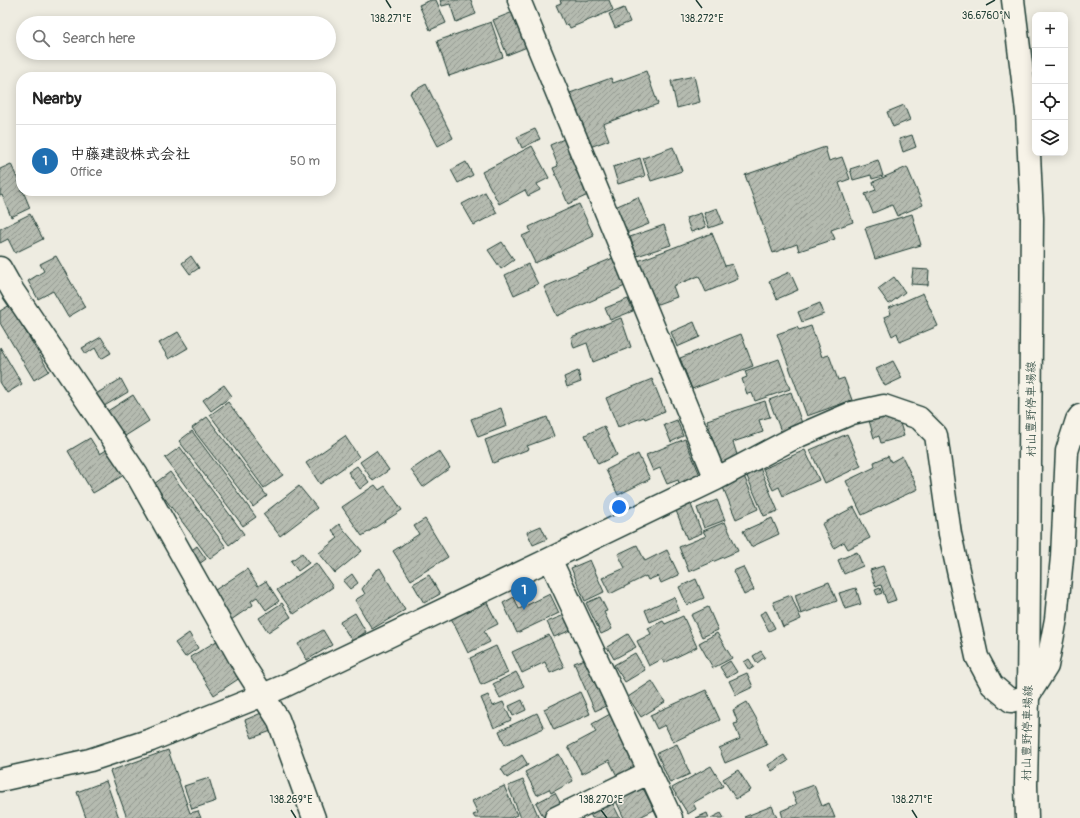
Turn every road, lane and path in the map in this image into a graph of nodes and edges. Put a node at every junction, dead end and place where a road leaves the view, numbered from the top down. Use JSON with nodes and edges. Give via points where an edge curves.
{"nodes":[{"id":1,"x":519,"y":0,"type":"edge"},
{"id":2,"x":1013,"y":0,"type":"edge"},
{"id":3,"x":0,"y":268,"type":"edge"},
{"id":4,"x":1080,"y":416,"type":"edge"},
{"id":5,"x":716,"y":479,"type":"junction"},
{"id":6,"x":550,"y":559,"type":"junction"},
{"id":7,"x":263,"y":695,"type":"junction"},
{"id":8,"x":1028,"y":696,"type":"junction"},
{"id":9,"x":650,"y":772,"type":"junction"},
{"id":10,"x":0,"y":780,"type":"edge"},
{"id":11,"x":314,"y":818,"type":"edge"},
{"id":12,"x":556,"y":818,"type":"edge"},
{"id":13,"x":671,"y":818,"type":"edge"},
{"id":14,"x":1027,"y":818,"type":"edge"}],
"edges":[{"from":1,"to":5,"type":"street"},
{"from":2,"to":8,"type":"street","name":"村山豊野停車場線","via":[[1027,112],[1032,218]]},
{"from":3,"to":7,"type":"street","via":[[137,475]]},
{"from":4,"to":8,"type":"street","via":[[1067,451],[1062,558],[1056,619],[1047,666]]},
{"from":5,"to":6,"type":"street"},
{"from":5,"to":8,"type":"street","via":[[794,438],[852,413],[884,406],[919,418],[936,435],[950,534],[977,657],[992,685],[1011,701]]},
{"from":6,"to":7,"type":"street"},
{"from":6,"to":9,"type":"street"},
{"from":7,"to":10,"type":"street","via":[[151,740],[90,760]]},
{"from":7,"to":11,"type":"street","via":[[278,719]]},
{"from":8,"to":14,"type":"street","name":"村山豊野停車場線"},
{"from":9,"to":12,"type":"street"},
{"from":9,"to":13,"type":"street"}]}
